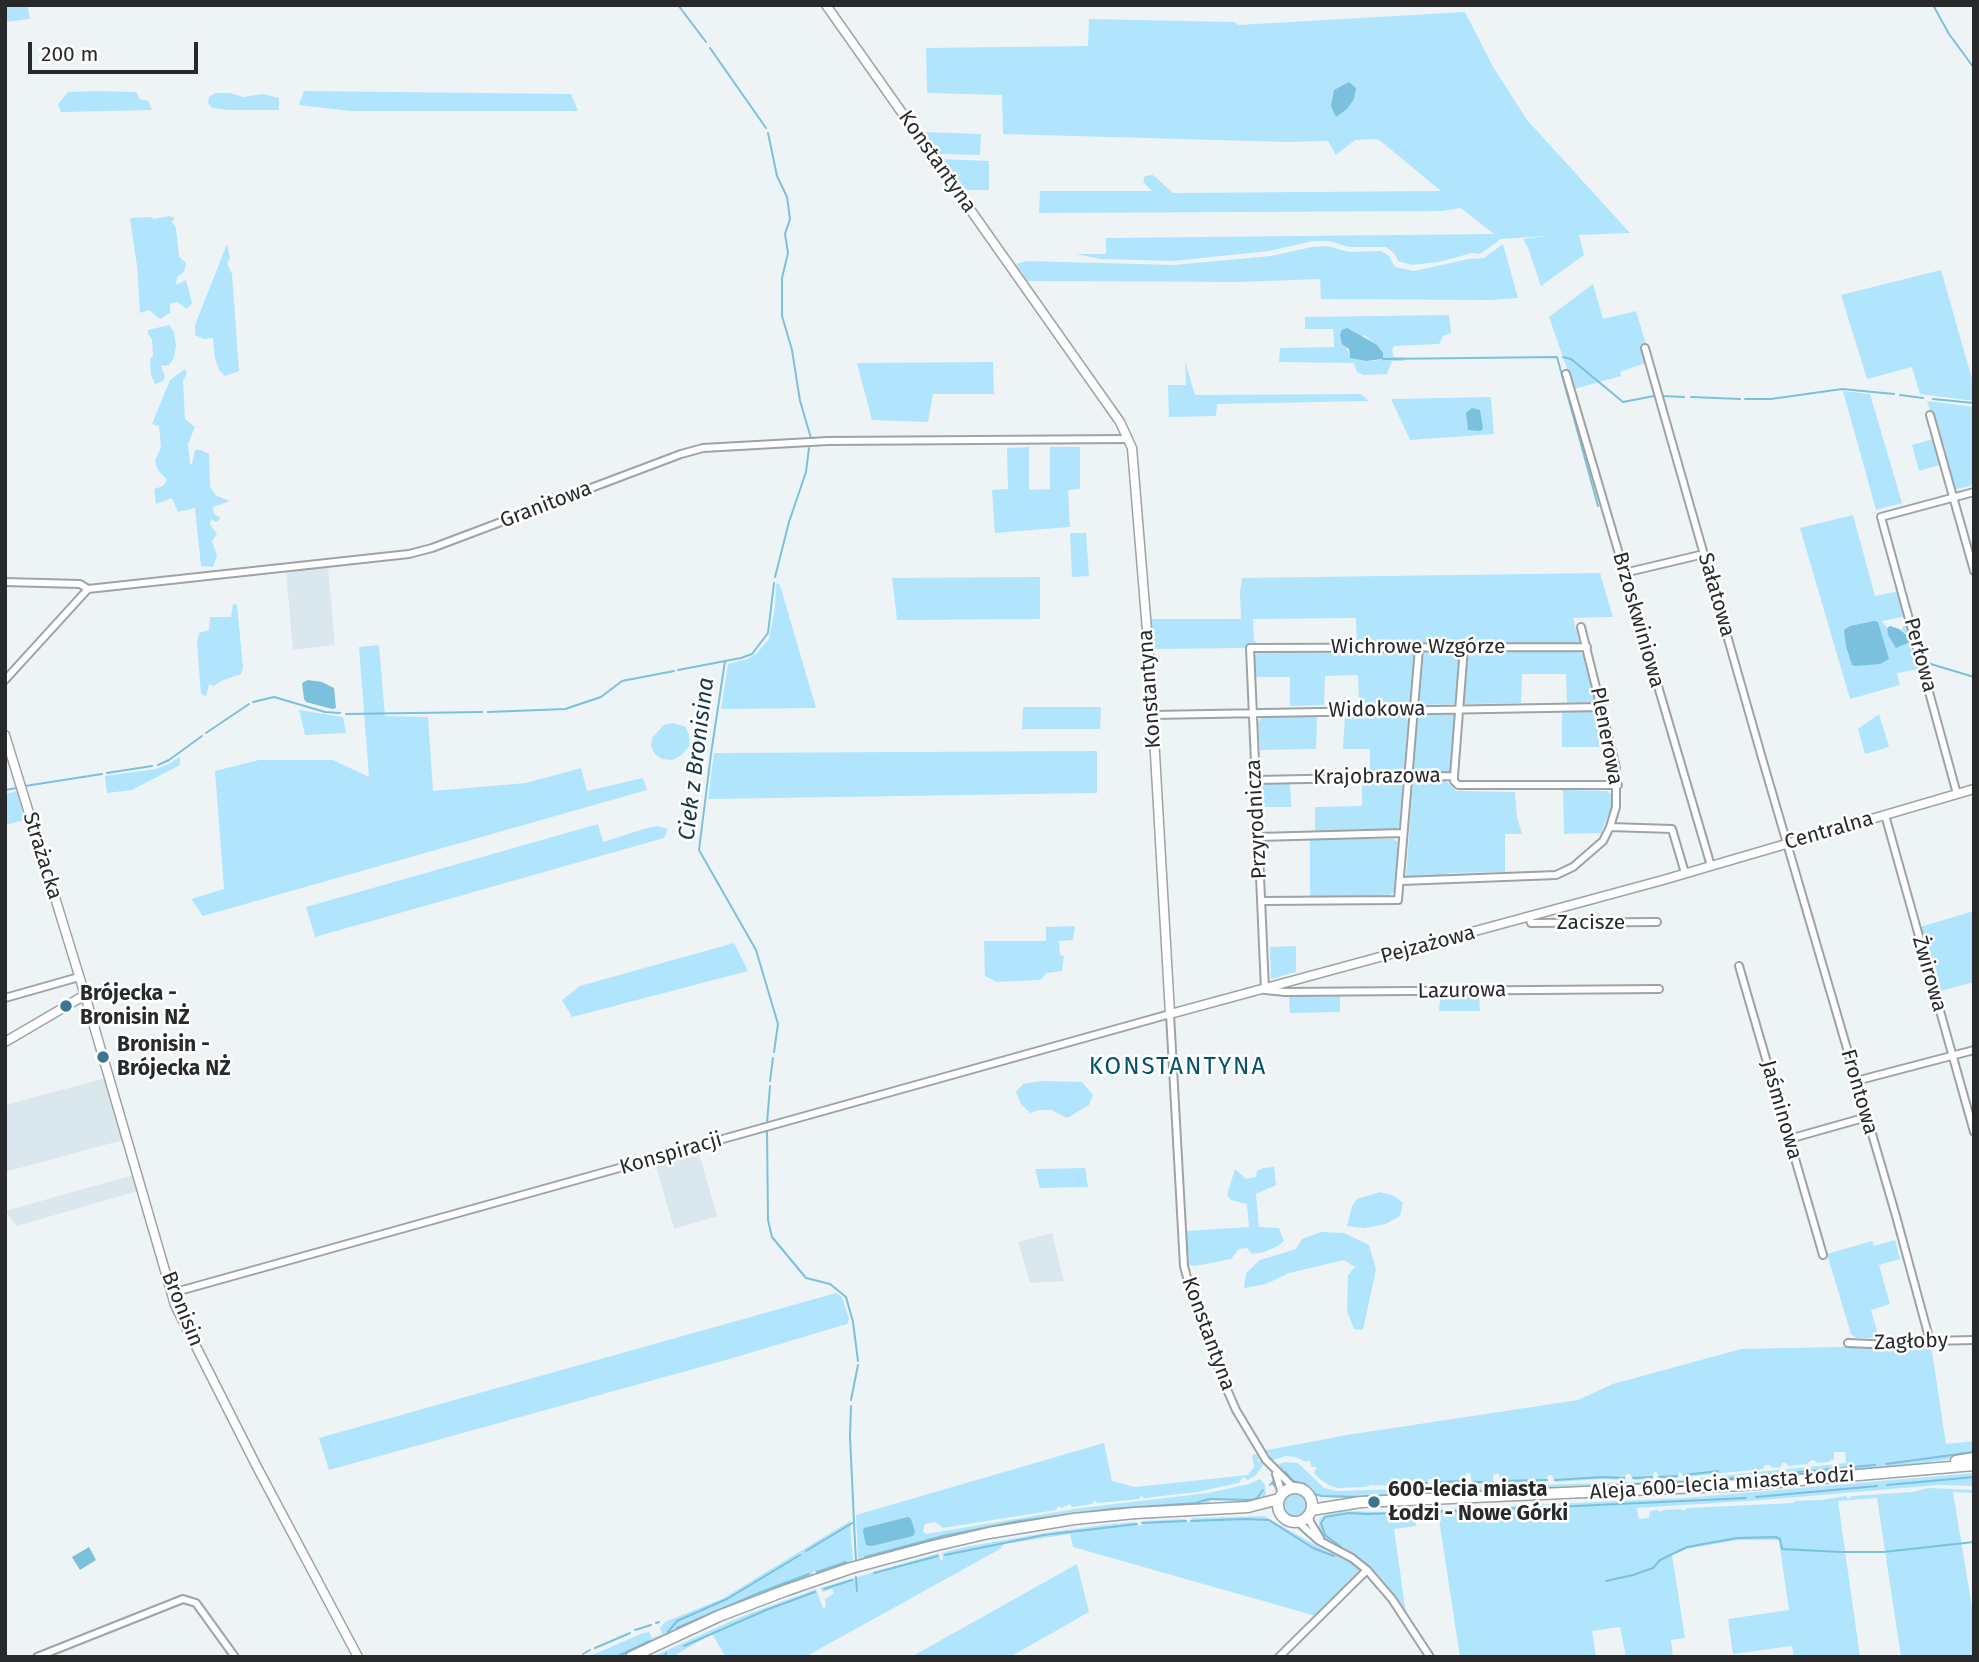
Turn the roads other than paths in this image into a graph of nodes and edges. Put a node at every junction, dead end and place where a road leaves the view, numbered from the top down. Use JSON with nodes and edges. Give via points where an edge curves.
{"nodes":[{"id":1,"x":826,"y":5,"type":"edge"},
{"id":2,"x":1645,"y":348,"type":"dead end"},
{"id":3,"x":1566,"y":374,"type":"dead end"},
{"id":4,"x":1930,"y":415,"type":"dead end"},
{"id":5,"x":1128,"y":439,"type":"junction"},
{"id":6,"x":1974,"y":492,"type":"edge"},
{"id":7,"x":1953,"y":498,"type":"junction"},
{"id":8,"x":1704,"y":554,"type":"junction"},
{"id":9,"x":1974,"y":571,"type":"edge"},
{"id":10,"x":1624,"y":573,"type":"junction"},
{"id":11,"x":5,"y":582,"type":"edge"},
{"id":12,"x":88,"y":589,"type":"junction"},
{"id":13,"x":1581,"y":627,"type":"dead end"},
{"id":14,"x":1464,"y":647,"type":"junction"},
{"id":15,"x":1587,"y":647,"type":"junction"},
{"id":16,"x":1250,"y":648,"type":"joint"},
{"id":17,"x":1419,"y":648,"type":"junction"},
{"id":18,"x":5,"y":680,"type":"edge"},
{"id":19,"x":1602,"y":707,"type":"junction"},
{"id":20,"x":1458,"y":709,"type":"junction"},
{"id":21,"x":1414,"y":710,"type":"junction"},
{"id":22,"x":1252,"y":712,"type":"junction"},
{"id":23,"x":1152,"y":715,"type":"junction"},
{"id":24,"x":5,"y":735,"type":"edge"},
{"id":25,"x":1409,"y":776,"type":"junction"},
{"id":26,"x":1454,"y":776,"type":"junction"},
{"id":27,"x":1255,"y":780,"type":"junction"},
{"id":28,"x":1618,"y":785,"type":"junction"},
{"id":29,"x":1974,"y":789,"type":"edge"},
{"id":30,"x":1957,"y":794,"type":"junction"},
{"id":31,"x":1885,"y":815,"type":"junction"},
{"id":32,"x":1610,"y":827,"type":"junction"},
{"id":33,"x":1403,"y":833,"type":"junction"},
{"id":34,"x":1258,"y":837,"type":"junction"},
{"id":35,"x":1788,"y":843,"type":"junction"},
{"id":36,"x":1711,"y":866,"type":"junction"},
{"id":37,"x":1685,"y":873,"type":"junction"},
{"id":38,"x":1401,"y":881,"type":"junction"},
{"id":39,"x":1261,"y":901,"type":"junction"},
{"id":40,"x":1529,"y":917,"type":"junction"},
{"id":41,"x":1657,"y":922,"type":"dead end"},
{"id":42,"x":67,"y":936,"type":"joint"},
{"id":43,"x":1739,"y":965,"type":"dead end"},
{"id":44,"x":79,"y":976,"type":"junction"},
{"id":45,"x":1659,"y":989,"type":"dead end"},
{"id":46,"x":1265,"y":990,"type":"junction"},
{"id":47,"x":85,"y":995,"type":"junction"},
{"id":48,"x":5,"y":998,"type":"edge"},
{"id":49,"x":1170,"y":1014,"type":"junction"},
{"id":50,"x":5,"y":1042,"type":"edge"},
{"id":51,"x":1974,"y":1050,"type":"edge"},
{"id":52,"x":1952,"y":1056,"type":"junction"},
{"id":53,"x":1856,"y":1081,"type":"junction"},
{"id":54,"x":1867,"y":1117,"type":"junction"},
{"id":55,"x":1974,"y":1132,"type":"edge"},
{"id":56,"x":1789,"y":1139,"type":"junction"},
{"id":57,"x":1823,"y":1255,"type":"dead end"},
{"id":58,"x":172,"y":1293,"type":"junction"},
{"id":59,"x":1930,"y":1340,"type":"junction"},
{"id":60,"x":1974,"y":1340,"type":"edge"},
{"id":61,"x":1848,"y":1343,"type":"dead end"},
{"id":62,"x":1974,"y":1458,"type":"edge"},
{"id":63,"x":1974,"y":1465,"type":"edge"},
{"id":64,"x":1274,"y":1469,"type":"junction"},
{"id":65,"x":1872,"y":1474,"type":"junction"},
{"id":66,"x":1294,"y":1488,"type":"junction"},
{"id":67,"x":1280,"y":1497,"type":"junction"},
{"id":68,"x":1248,"y":1507,"type":"junction"},
{"id":69,"x":1310,"y":1508,"type":"junction"},
{"id":70,"x":1280,"y":1512,"type":"junction"},
{"id":71,"x":1297,"y":1521,"type":"junction"},
{"id":72,"x":1323,"y":1543,"type":"junction"},
{"id":73,"x":1367,"y":1570,"type":"junction"},
{"id":74,"x":37,"y":1657,"type":"edge"},
{"id":75,"x":235,"y":1657,"type":"edge"},
{"id":76,"x":358,"y":1657,"type":"edge"},
{"id":77,"x":631,"y":1657,"type":"edge"},
{"id":78,"x":1279,"y":1657,"type":"edge"},
{"id":79,"x":1430,"y":1657,"type":"edge"}],
"edges":[{"from":1,"to":5,"type":"street","name":"Konstantyna"},
{"from":2,"to":8,"type":"street","name":"Sałatowa"},
{"from":3,"to":10,"type":"street","name":"Brzoskwiniowa"},
{"from":4,"to":7,"type":"street"},
{"from":5,"to":12,"type":"street","name":"Granitowa","via":[[828,441],[703,448],[421,551]]},
{"from":5,"to":23,"type":"street","name":"Konstantyna","via":[[1134,457]]},
{"from":6,"to":7,"type":"street"},
{"from":7,"to":9,"type":"street"},
{"from":7,"to":30,"type":"street","name":"Perłowa","via":[[1881,517]]},
{"from":8,"to":10,"type":"street"},
{"from":8,"to":35,"type":"street","name":"Sałatowa"},
{"from":10,"to":36,"type":"street","name":"Brzoskwiniowa"},
{"from":11,"to":12,"type":"street","name":"Granitowa","via":[[80,584]]},
{"from":12,"to":18,"type":"street"},
{"from":13,"to":15,"type":"street","name":"Plenerowa"},
{"from":14,"to":15,"type":"street","name":"Wichrowe Wzgórze"},
{"from":14,"to":17,"type":"street","name":"Wichrowe Wzgórze"},
{"from":14,"to":20,"type":"street"},
{"from":15,"to":19,"type":"street","name":"Plenerowa"},
{"from":16,"to":17,"type":"street","name":"Wichrowe Wzgórze"},
{"from":16,"to":22,"type":"street","name":"Przyrodnicza"},
{"from":17,"to":21,"type":"street"},
{"from":19,"to":20,"type":"street","name":"Widokowa"},
{"from":19,"to":28,"type":"street","name":"Plenerowa"},
{"from":20,"to":21,"type":"street","name":"Widokowa"},
{"from":20,"to":26,"type":"street"},
{"from":21,"to":22,"type":"street","name":"Widokowa"},
{"from":21,"to":25,"type":"street"},
{"from":22,"to":23,"type":"street","name":"Widokowa"},
{"from":22,"to":27,"type":"street","name":"Przyrodnicza"},
{"from":23,"to":49,"type":"street","name":"Konstantyna"},
{"from":24,"to":42,"type":"street","name":"Strażacka"},
{"from":25,"to":26,"type":"street","name":"Krajobrazowa"},
{"from":25,"to":27,"type":"street","name":"Krajobrazowa"},
{"from":25,"to":33,"type":"street"},
{"from":26,"to":28,"type":"street","name":"Krajobrazowa","via":[[1458,785]]},
{"from":27,"to":34,"type":"street","name":"Przyrodnicza"},
{"from":28,"to":32,"type":"street","name":"Plenerowa"},
{"from":29,"to":30,"type":"street","name":"Centralna"},
{"from":30,"to":31,"type":"street","name":"Centralna"},
{"from":31,"to":35,"type":"street","name":"Centralna"},
{"from":31,"to":52,"type":"street","name":"Żwirowa"},
{"from":32,"to":37,"type":"street","via":[[1672,829]]},
{"from":32,"to":38,"type":"street","name":"Plenerowa","via":[[1596,849],[1556,875]]},
{"from":33,"to":34,"type":"street"},
{"from":33,"to":38,"type":"street"},
{"from":34,"to":39,"type":"street","name":"Przyrodnicza"},
{"from":35,"to":36,"type":"street","name":"Centralna"},
{"from":35,"to":53,"type":"street","name":"Frontowa"},
{"from":36,"to":37,"type":"street","name":"Centralna"},
{"from":37,"to":40,"type":"street","name":"Pejzażowa"},
{"from":38,"to":39,"type":"street","via":[[1398,900]]},
{"from":39,"to":46,"type":"street","name":"Przyrodnicza"},
{"from":40,"to":41,"type":"street","name":"Zacisze","via":[[1531,923]]},
{"from":40,"to":46,"type":"street","name":"Pejzażowa"},
{"from":42,"to":44,"type":"street","name":"Bronisin"},
{"from":43,"to":56,"type":"street","name":"Jaśminowa"},
{"from":44,"to":47,"type":"street","name":"Bronisin"},
{"from":44,"to":48,"type":"street"},
{"from":45,"to":46,"type":"street","name":"Lazurowa"},
{"from":46,"to":49,"type":"street","name":"Pejzażowa"},
{"from":47,"to":50,"type":"street"},
{"from":47,"to":58,"type":"street","name":"Bronisin"},
{"from":49,"to":58,"type":"street","name":"Konspiracji"},
{"from":49,"to":64,"type":"street","name":"Konstantyna","via":[[1184,1266],[1236,1410]]},
{"from":51,"to":52,"type":"street"},
{"from":52,"to":53,"type":"street"},
{"from":52,"to":55,"type":"street","name":"Żwirowa"},
{"from":53,"to":54,"type":"street","name":"Frontowa"},
{"from":54,"to":56,"type":"street"},
{"from":54,"to":59,"type":"street","name":"Frontowa"},
{"from":56,"to":57,"type":"street","name":"Jaśminowa"},
{"from":58,"to":76,"type":"street","name":"Bronisin"},
{"from":59,"to":60,"type":"street","name":"Zagłoby"},
{"from":59,"to":61,"type":"street","name":"Zagłoby","via":[[1893,1345]]},
{"from":62,"to":65,"type":"main road","name":"Aleja 600-lecia miasta Łodzi"},
{"from":63,"to":65,"type":"main road","name":"Aleja 600-lecia miasta Łodzi"},
{"from":64,"to":66,"type":"street"},
{"from":64,"to":67,"type":"street"},
{"from":65,"to":69,"type":"main road","name":"Aleja 600-lecia miasta Łodzi","via":[[1649,1491]]},
{"from":66,"to":67,"type":"main road"},
{"from":66,"to":69,"type":"main road","via":[[1306,1493]]},
{"from":67,"to":68,"type":"main road"},
{"from":67,"to":70,"type":"main road"},
{"from":68,"to":70,"type":"main road"},
{"from":68,"to":77,"type":"main road","via":[[1074,1519],[939,1544],[787,1590]]},
{"from":69,"to":71,"type":"main road"},
{"from":69,"to":72,"type":"street","via":[[1311,1525]]},
{"from":70,"to":71,"type":"main road","via":[[1285,1519]]},
{"from":71,"to":72,"type":"street"},
{"from":72,"to":73,"type":"street"},
{"from":73,"to":78,"type":"street"},
{"from":73,"to":79,"type":"street"},
{"from":74,"to":75,"type":"street","via":[[183,1599],[196,1603]]}]}
